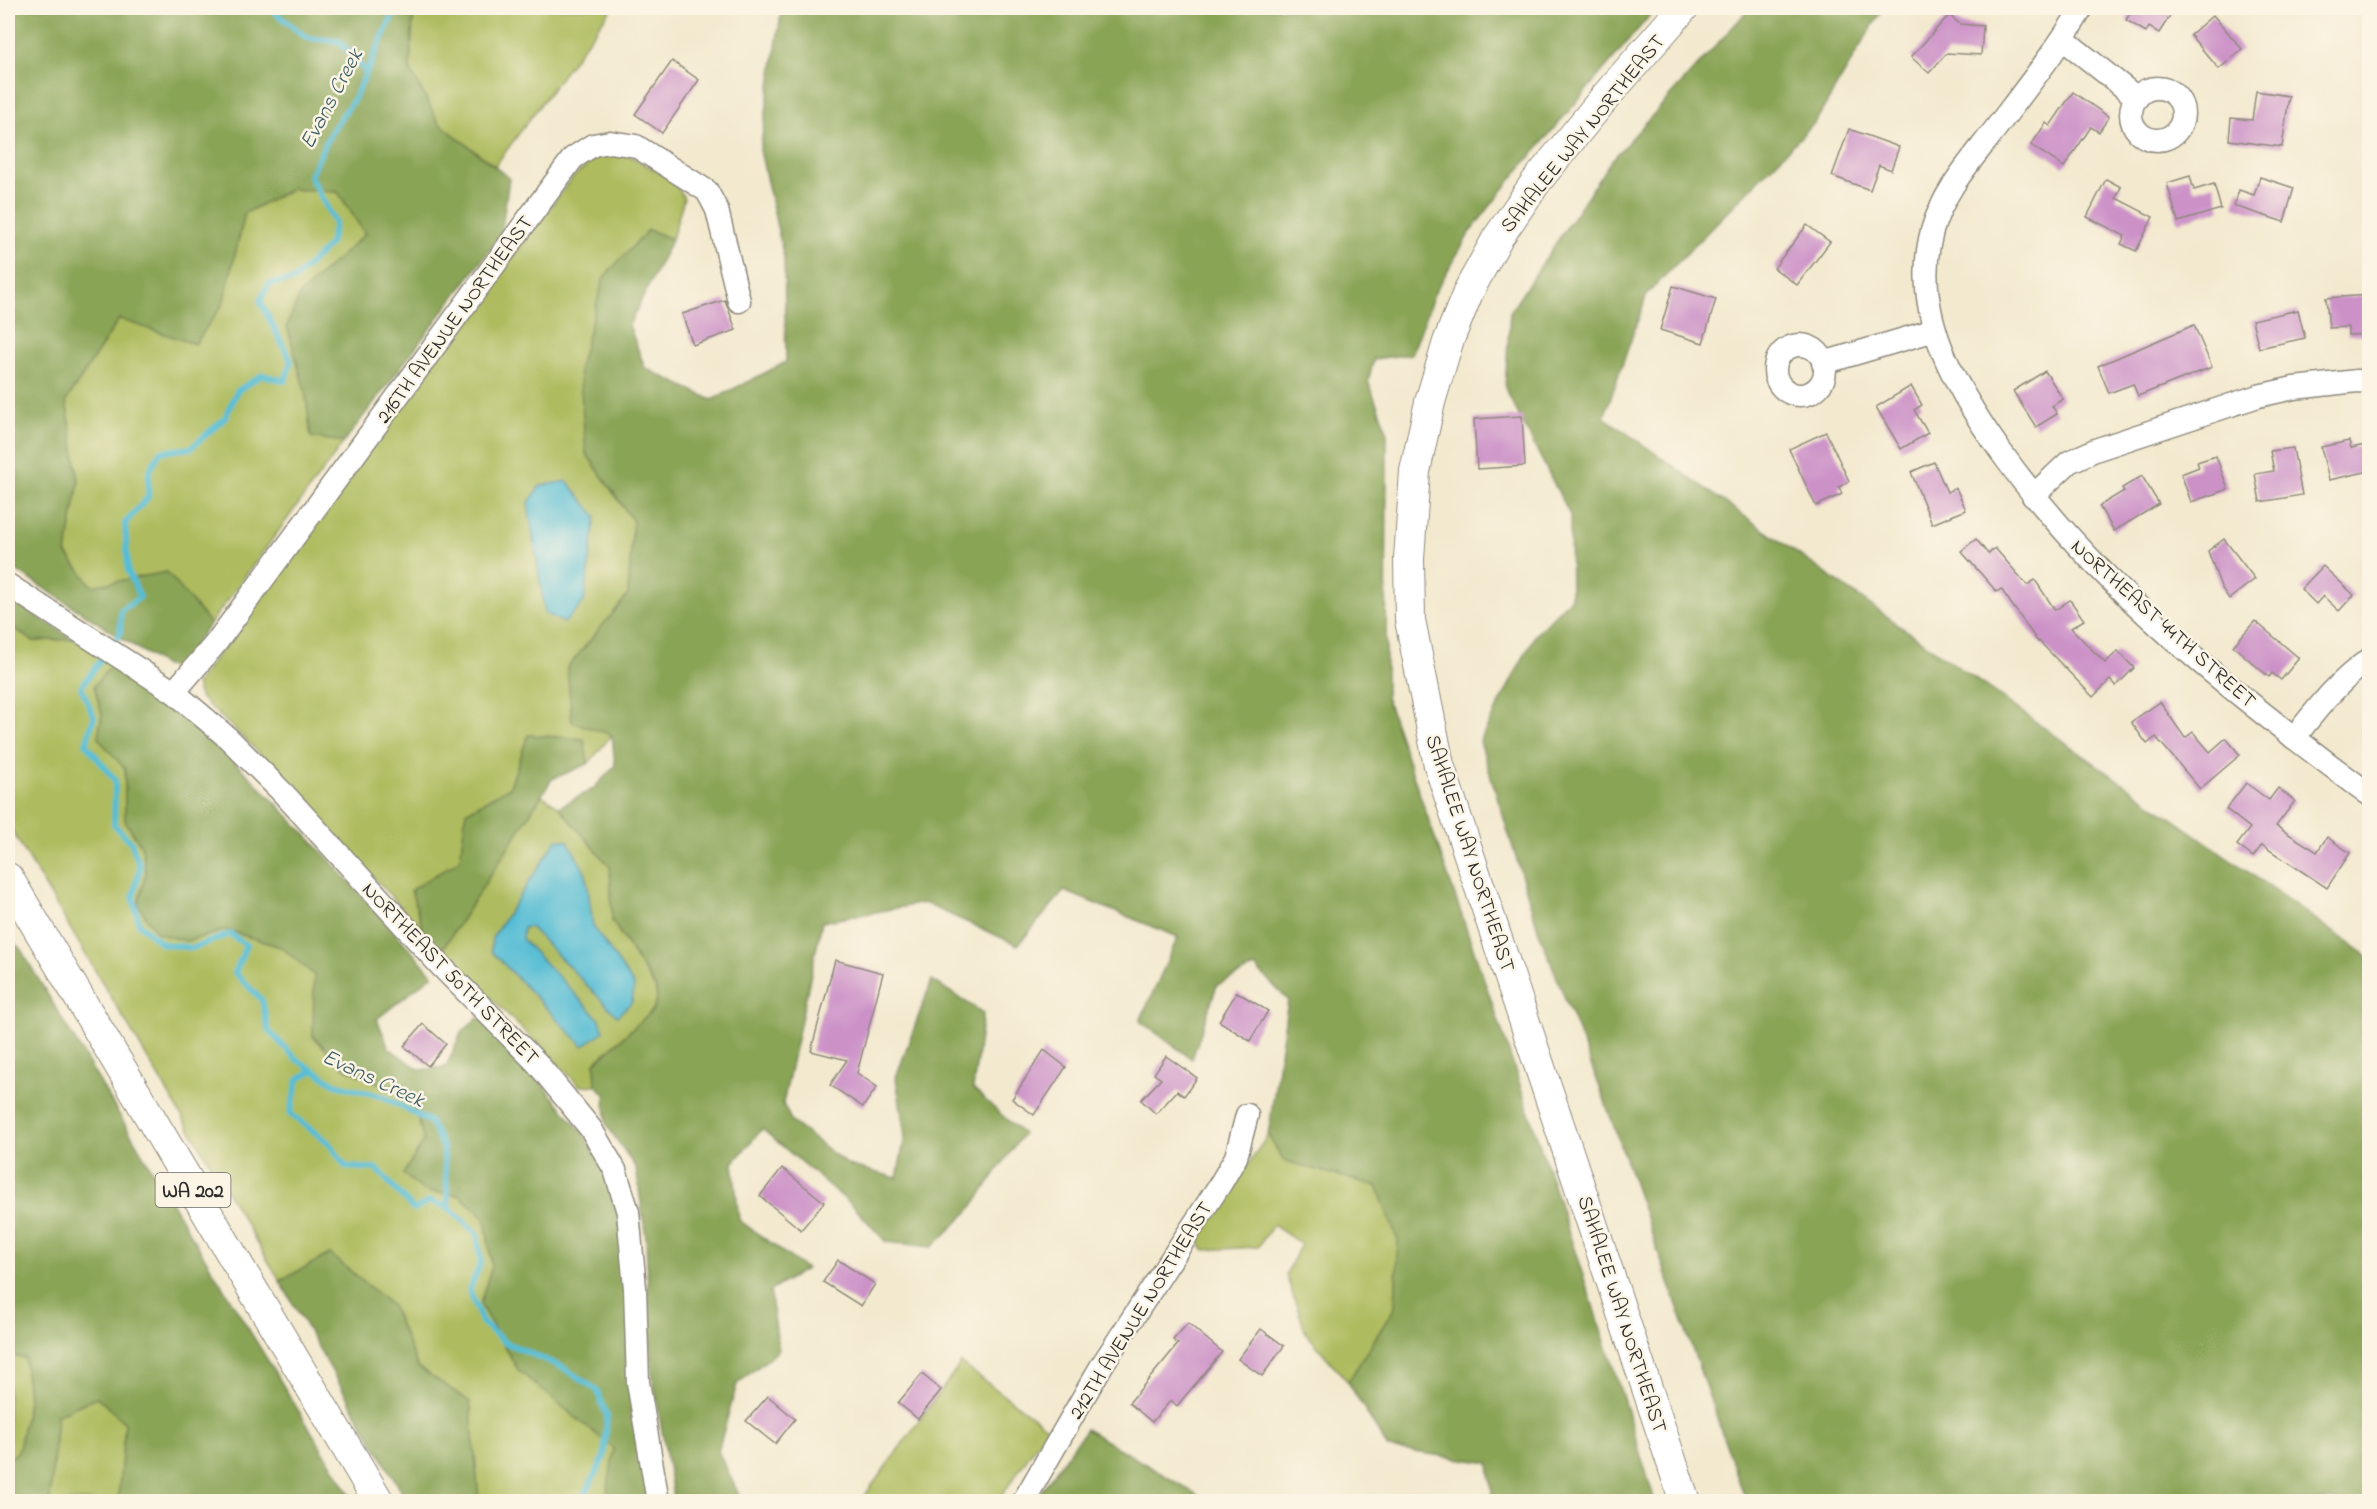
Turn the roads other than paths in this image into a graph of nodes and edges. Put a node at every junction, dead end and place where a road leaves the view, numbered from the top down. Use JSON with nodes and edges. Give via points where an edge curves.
{"nodes":[{"id":1,"x":1683,"y":8,"type":"edge"},
{"id":2,"x":2082,"y":8,"type":"edge"},
{"id":3,"x":2064,"y":39,"type":"junction"},
{"id":4,"x":2137,"y":98,"type":"dead end"},
{"id":5,"x":739,"y":302,"type":"dead end"},
{"id":6,"x":1935,"y":330,"type":"junction"},
{"id":7,"x":1823,"y":363,"type":"dead end"},
{"id":8,"x":2370,"y":382,"type":"edge"},
{"id":9,"x":2033,"y":496,"type":"junction"},
{"id":10,"x":8,"y":585,"type":"edge"},
{"id":11,"x":2370,"y":658,"type":"edge"},
{"id":12,"x":174,"y":692,"type":"junction"},
{"id":13,"x":2294,"y":738,"type":"junction"},
{"id":14,"x":2370,"y":795,"type":"edge"},
{"id":15,"x":8,"y":878,"type":"edge"},
{"id":16,"x":1247,"y":1114,"type":"dead end"},
{"id":17,"x":379,"y":1502,"type":"edge"},
{"id":18,"x":658,"y":1502,"type":"edge"},
{"id":19,"x":1023,"y":1502,"type":"edge"},
{"id":20,"x":1685,"y":1502,"type":"edge"}],
"edges":[{"from":1,"to":20,"type":"main road","name":"SAHALEE WAY NORTHEAST","via":[[1536,182],[1497,239],[1469,290],[1430,402],[1415,471],[1409,559],[1410,620],[1439,765]]},
{"from":2,"to":3,"type":"street"},
{"from":3,"to":4,"type":"street"},
{"from":3,"to":6,"type":"street","via":[[1945,197],[1932,232],[1926,266],[1928,302]]},
{"from":5,"to":12,"type":"street","name":"216TH AVENUE NORTHEAST","via":[[717,210],[707,191],[636,146],[610,142],[594,145],[573,158],[216,643]]},
{"from":6,"to":7,"type":"street"},
{"from":6,"to":9,"type":"street","name":"NORTHEAST 44TH STREET","via":[[1973,412]]},
{"from":8,"to":9,"type":"street","via":[[2295,388],[2258,396],[2095,450],[2069,462]]},
{"from":9,"to":13,"type":"street","name":"NORTHEAST 44TH STREET","via":[[2138,606]]},
{"from":10,"to":12,"type":"street","name":"NORTHEAST 50TH STREET"},
{"from":11,"to":13,"type":"street","via":[[2326,697]]},
{"from":12,"to":18,"type":"street","name":"NORTHEAST 50TH STREET","via":[[284,794],[442,967],[537,1063],[591,1129],[615,1170],[628,1212],[638,1382]]},
{"from":13,"to":14,"type":"street","name":"NORTHEAST 44TH STREET"},
{"from":15,"to":17,"type":"main road","number":"WA 202"},
{"from":16,"to":19,"type":"street","name":"212TH AVENUE NORTHEAST","via":[[1236,1157],[1221,1183],[1102,1365]]}]}
